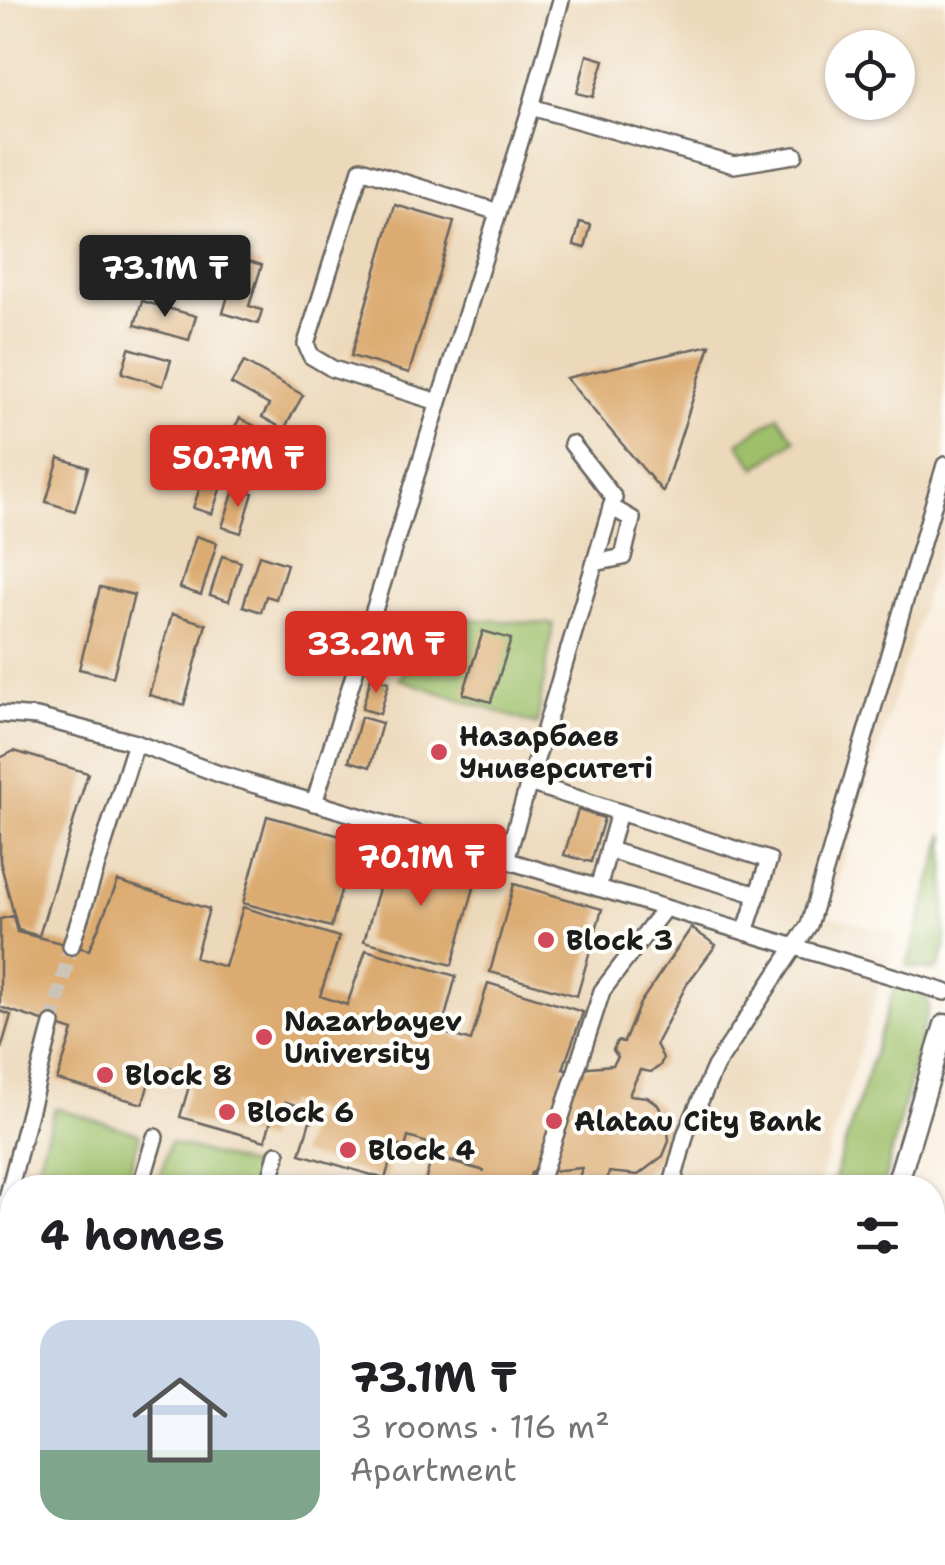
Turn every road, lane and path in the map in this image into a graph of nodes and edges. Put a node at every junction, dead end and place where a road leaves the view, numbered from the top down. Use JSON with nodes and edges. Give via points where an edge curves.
{"nodes":[{"id":1,"x":561,"y":0,"type":"edge"},
{"id":2,"x":530,"y":107,"type":"junction"},
{"id":3,"x":795,"y":155,"type":"dead end"},
{"id":4,"x":498,"y":212,"type":"junction"},
{"id":5,"x":438,"y":402,"type":"junction"},
{"id":6,"x":572,"y":444,"type":"dead end"},
{"id":7,"x":945,"y":465,"type":"edge"},
{"id":8,"x":611,"y":507,"type":"junction"},
{"id":9,"x":594,"y":563,"type":"junction"},
{"id":10,"x":0,"y":714,"type":"edge"},
{"id":11,"x":136,"y":743,"type":"junction"},
{"id":12,"x":529,"y":783,"type":"junction"},
{"id":13,"x":314,"y":803,"type":"junction"},
{"id":14,"x":619,"y":812,"type":"junction"},
{"id":15,"x":609,"y":850,"type":"junction"},
{"id":16,"x":506,"y":860,"type":"junction"},
{"id":17,"x":598,"y":888,"type":"junction"},
{"id":18,"x":758,"y":895,"type":"junction"},
{"id":19,"x":665,"y":908,"type":"junction"},
{"id":20,"x":745,"y":932,"type":"junction"},
{"id":21,"x":71,"y":946,"type":"tunnel mouth"},
{"id":22,"x":797,"y":947,"type":"junction"},
{"id":23,"x":945,"y":992,"type":"edge"},
{"id":24,"x":52,"y":1024,"type":"tunnel mouth"},
{"id":25,"x":944,"y":1032,"type":"edge"},
{"id":26,"x":155,"y":1138,"type":"dead end"},
{"id":27,"x":277,"y":1154,"type":"dead end"},
{"id":28,"x":15,"y":1175,"type":"edge"},
{"id":29,"x":144,"y":1175,"type":"edge"},
{"id":30,"x":271,"y":1175,"type":"edge"},
{"id":31,"x":542,"y":1175,"type":"edge"},
{"id":32,"x":675,"y":1175,"type":"edge"},
{"id":33,"x":900,"y":1175,"type":"edge"}],
"edges":[{"from":1,"to":2,"type":"street"},
{"from":2,"to":3,"type":"street","via":[[734,165]]},
{"from":2,"to":4,"type":"street"},
{"from":4,"to":5,"type":"street"},
{"from":4,"to":5,"type":"street","via":[[361,170],[339,239],[306,344],[311,356]]},
{"from":5,"to":13,"type":"street"},
{"from":6,"to":8,"type":"street","via":[[614,498]]},
{"from":7,"to":22,"type":"street","via":[[809,926]]},
{"from":8,"to":9,"type":"street"},
{"from":8,"to":9,"type":"street","via":[[632,519],[623,556]]},
{"from":9,"to":12,"type":"street"},
{"from":10,"to":11,"type":"street","via":[[37,716]]},
{"from":11,"to":13,"type":"street"},
{"from":11,"to":21,"type":"street"},
{"from":12,"to":14,"type":"street"},
{"from":12,"to":16,"type":"street"},
{"from":13,"to":16,"type":"street"},
{"from":14,"to":15,"type":"street"},
{"from":14,"to":18,"type":"street","via":[[769,860]]},
{"from":15,"to":17,"type":"street"},
{"from":15,"to":18,"type":"street"},
{"from":16,"to":17,"type":"street"},
{"from":17,"to":19,"type":"street"},
{"from":18,"to":20,"type":"street"},
{"from":19,"to":20,"type":"street"},
{"from":19,"to":31,"type":"street","via":[[602,991]]},
{"from":20,"to":22,"type":"street"},
{"from":22,"to":23,"type":"street"},
{"from":22,"to":32,"type":"street","via":[[715,1067]]},
{"from":24,"to":28,"type":"street"},
{"from":25,"to":33,"type":"main road"},
{"from":26,"to":29,"type":"street"},
{"from":27,"to":30,"type":"street"}]}
